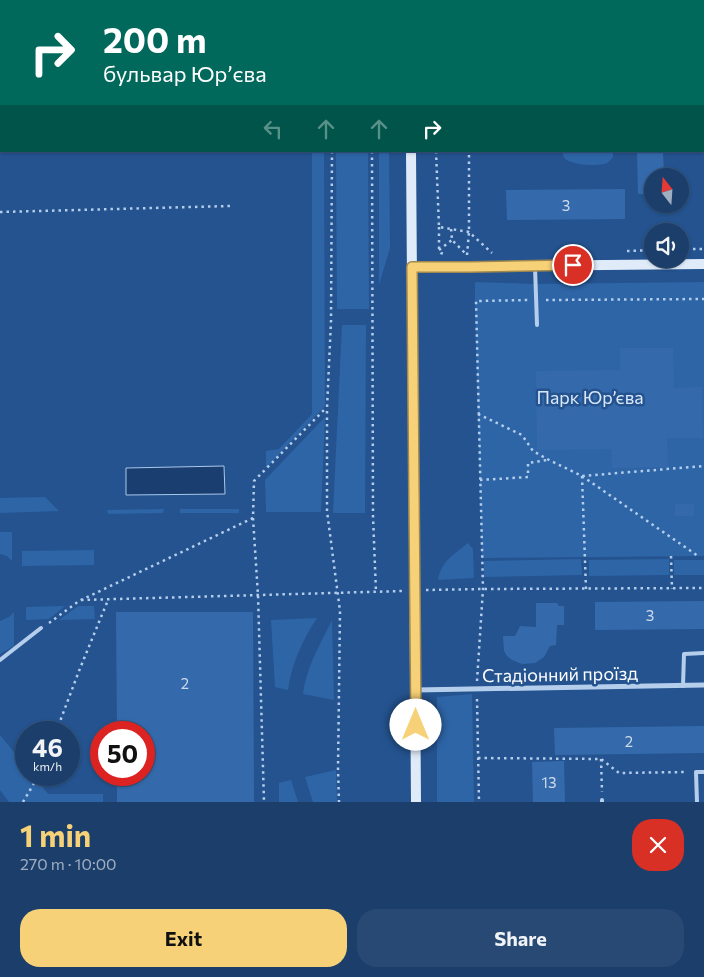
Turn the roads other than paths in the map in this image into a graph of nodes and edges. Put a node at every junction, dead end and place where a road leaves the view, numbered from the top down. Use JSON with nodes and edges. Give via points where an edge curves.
{"nodes":[{"id":1,"x":412,"y":152,"type":"edge"},
{"id":2,"x":704,"y":264,"type":"edge"},
{"id":3,"x":535,"y":265,"type":"junction"},
{"id":4,"x":412,"y":267,"type":"junction"},
{"id":5,"x":536,"y":325,"type":"dead end"},
{"id":6,"x":41,"y":628,"type":"road end"},
{"id":7,"x":704,"y":653,"type":"edge"},
{"id":8,"x":0,"y":660,"type":"edge"},
{"id":9,"x":704,"y":685,"type":"edge"},
{"id":10,"x":684,"y":686,"type":"junction"},
{"id":11,"x":416,"y":690,"type":"junction"},
{"id":12,"x":704,"y":772,"type":"edge"},
{"id":13,"x":416,"y":802,"type":"edge"},
{"id":14,"x":697,"y":802,"type":"edge"}],
"edges":[{"from":1,"to":4,"type":"main road"},
{"from":2,"to":3,"type":"main road"},
{"from":3,"to":4,"type":"main road"},
{"from":3,"to":5,"type":"lane"},
{"from":4,"to":11,"type":"main road"},
{"from":6,"to":8,"type":"lane"},
{"from":7,"to":10,"type":"lane","via":[[684,654]]},
{"from":9,"to":10,"type":"street","name":"Стадіонний проїзд"},
{"from":10,"to":11,"type":"street","name":"Стадіонний проїзд"},
{"from":11,"to":13,"type":"main road"},
{"from":12,"to":14,"type":"lane","via":[[696,772]]}]}
